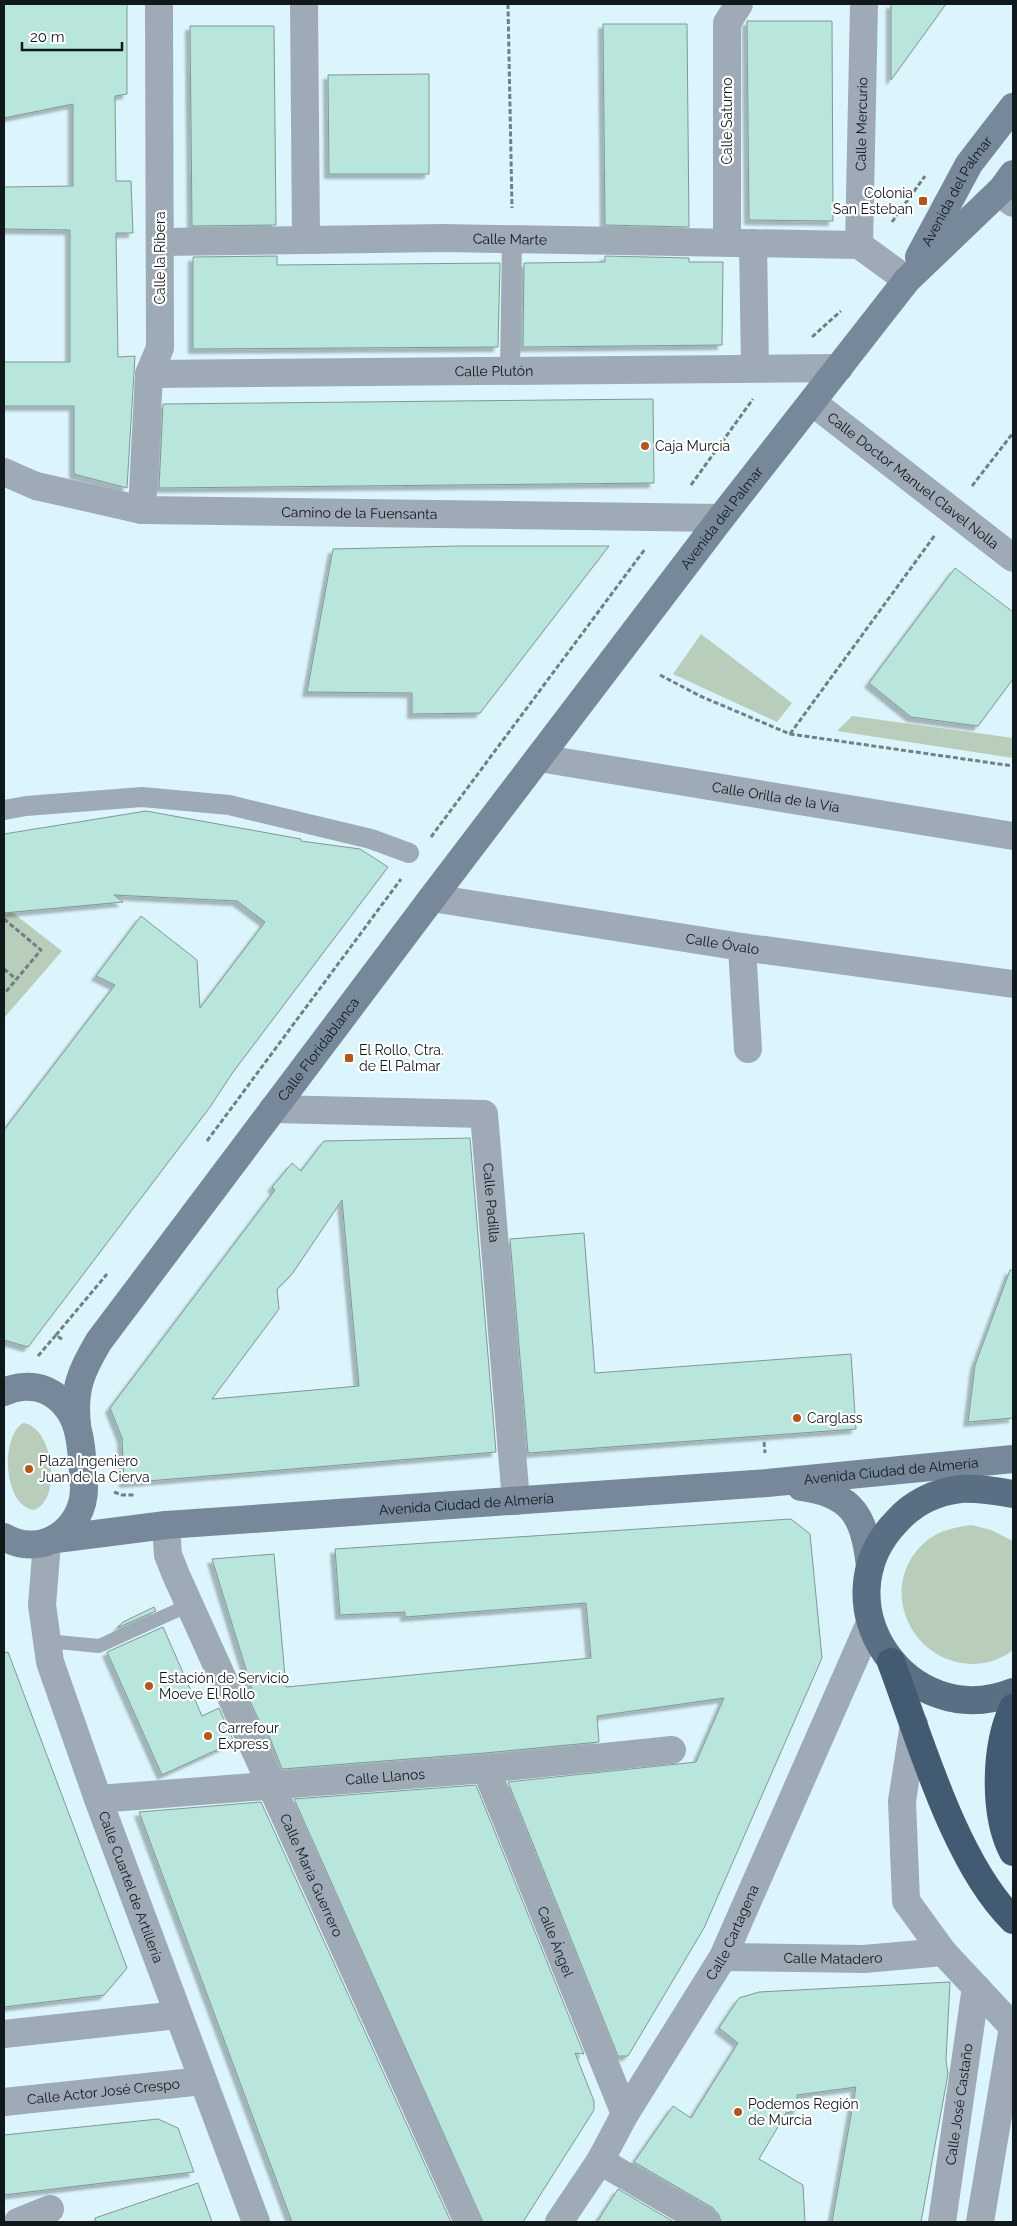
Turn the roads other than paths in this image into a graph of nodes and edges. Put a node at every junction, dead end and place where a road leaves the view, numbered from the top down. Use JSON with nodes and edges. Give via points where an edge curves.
{"nodes":[{"id":1,"x":159,"y":4,"type":"edge"},
{"id":2,"x":304,"y":4,"type":"edge"},
{"id":3,"x":739,"y":4,"type":"edge"},
{"id":4,"x":864,"y":4,"type":"edge"},
{"id":5,"x":1013,"y":107,"type":"edge"},
{"id":6,"x":1008,"y":190,"type":"edge"},
{"id":7,"x":306,"y":239,"type":"junction"},
{"id":8,"x":512,"y":239,"type":"junction"},
{"id":9,"x":160,"y":242,"type":"junction"},
{"id":10,"x":727,"y":242,"type":"junction"},
{"id":11,"x":754,"y":243,"type":"junction"},
{"id":12,"x":859,"y":245,"type":"junction"},
{"id":13,"x":907,"y":280,"type":"junction"},
{"id":14,"x":768,"y":368,"type":"junction"},
{"id":15,"x":839,"y":368,"type":"junction"},
{"id":16,"x":510,"y":370,"type":"junction"},
{"id":17,"x":149,"y":374,"type":"junction"},
{"id":18,"x":812,"y":402,"type":"junction"},
{"id":19,"x":4,"y":472,"type":"edge"},
{"id":20,"x":142,"y":510,"type":"junction"},
{"id":21,"x":721,"y":518,"type":"junction"},
{"id":22,"x":1013,"y":558,"type":"edge"},
{"id":23,"x":539,"y":758,"type":"junction"},
{"id":24,"x":4,"y":810,"type":"edge"},
{"id":25,"x":1013,"y":836,"type":"edge"},
{"id":26,"x":418,"y":849,"type":"road end"},
{"id":27,"x":432,"y":898,"type":"junction"},
{"id":28,"x":742,"y":947,"type":"junction"},
{"id":29,"x":1013,"y":984,"type":"edge"},
{"id":30,"x":748,"y":1049,"type":"dead end"},
{"id":31,"x":273,"y":1109,"type":"junction"},
{"id":32,"x":98,"y":1341,"type":"junction"},
{"id":33,"x":15,"y":1389,"type":"edge"},
{"id":34,"x":77,"y":1424,"type":"junction"},
{"id":35,"x":1013,"y":1459,"type":"edge"},
{"id":36,"x":767,"y":1484,"type":"junction"},
{"id":37,"x":1013,"y":1494,"type":"edge"},
{"id":38,"x":84,"y":1497,"type":"junction"},
{"id":39,"x":516,"y":1501,"type":"junction"},
{"id":40,"x":166,"y":1525,"type":"junction"},
{"id":41,"x":27,"y":1542,"type":"edge"},
{"id":42,"x":870,"y":1567,"type":"junction"},
{"id":43,"x":189,"y":1605,"type":"junction"},
{"id":44,"x":870,"y":1624,"type":"junction"},
{"id":45,"x":47,"y":1641,"type":"junction"},
{"id":46,"x":891,"y":1662,"type":"junction"},
{"id":47,"x":1013,"y":1692,"type":"edge"},
{"id":48,"x":1013,"y":1708,"type":"edge"},
{"id":49,"x":914,"y":1724,"type":"junction"},
{"id":50,"x":672,"y":1750,"type":"dead end"},
{"id":51,"x":486,"y":1768,"type":"junction"},
{"id":52,"x":269,"y":1787,"type":"junction"},
{"id":53,"x":98,"y":1799,"type":"junction"},
{"id":54,"x":1013,"y":1852,"type":"edge"},
{"id":55,"x":1013,"y":1920,"type":"edge"},
{"id":56,"x":943,"y":1952,"type":"junction"},
{"id":57,"x":723,"y":1957,"type":"junction"},
{"id":58,"x":976,"y":1987,"type":"junction"},
{"id":59,"x":178,"y":2015,"type":"junction"},
{"id":60,"x":1013,"y":2027,"type":"edge"},
{"id":61,"x":4,"y":2034,"type":"edge"},
{"id":62,"x":203,"y":2081,"type":"junction"},
{"id":63,"x":4,"y":2102,"type":"edge"},
{"id":64,"x":626,"y":2114,"type":"junction"},
{"id":65,"x":600,"y":2161,"type":"junction"},
{"id":66,"x":50,"y":2210,"type":"dead end"},
{"id":67,"x":18,"y":2222,"type":"edge"},
{"id":68,"x":256,"y":2222,"type":"edge"},
{"id":69,"x":468,"y":2222,"type":"edge"},
{"id":70,"x":559,"y":2222,"type":"edge"},
{"id":71,"x":705,"y":2222,"type":"edge"},
{"id":72,"x":942,"y":2222,"type":"edge"},
{"id":73,"x":980,"y":2222,"type":"edge"}],
"edges":[{"from":1,"to":9,"type":"street","name":"Calle la Ribera"},
{"from":2,"to":7,"type":"street"},
{"from":3,"to":10,"type":"street","name":"Calle Saturno","via":[[727,23]]},
{"from":4,"to":12,"type":"street","name":"Calle Mercurio"},
{"from":5,"to":13,"type":"main road","name":"Avenida del Palmar","via":[[969,164]]},
{"from":6,"to":13,"type":"main road","name":"Avenida del Palmar"},
{"from":7,"to":8,"type":"street","name":"Calle Marte"},
{"from":7,"to":9,"type":"street","name":"Calle Marte"},
{"from":8,"to":10,"type":"street","name":"Calle Marte"},
{"from":8,"to":16,"type":"street"},
{"from":9,"to":17,"type":"street","name":"Calle la Ribera","via":[[160,348]]},
{"from":10,"to":11,"type":"street","name":"Calle Marte"},
{"from":11,"to":12,"type":"street","name":"Calle Marte"},
{"from":11,"to":14,"type":"street"},
{"from":12,"to":13,"type":"street"},
{"from":13,"to":15,"type":"main road","name":"Avenida del Palmar"},
{"from":14,"to":15,"type":"street","name":"Calle Plutón"},
{"from":14,"to":16,"type":"street","name":"Calle Plutón"},
{"from":15,"to":18,"type":"main road","name":"Avenida del Palmar"},
{"from":16,"to":17,"type":"street","name":"Calle Plutón"},
{"from":17,"to":20,"type":"street","name":"Calle la Ribera"},
{"from":18,"to":21,"type":"main road","name":"Avenida del Palmar"},
{"from":18,"to":22,"type":"street","name":"Calle Doctor Manuel Clavel Nolla"},
{"from":19,"to":20,"type":"street","name":"Camino de la Fuensanta","via":[[36,486]]},
{"from":20,"to":21,"type":"street","name":"Camino de la Fuensanta"},
{"from":21,"to":23,"type":"main road","name":"Avenida del Palmar"},
{"from":23,"to":25,"type":"street","name":"Calle Orilla de la Vía"},
{"from":23,"to":27,"type":"main road","name":"Calle Floridablanca"},
{"from":24,"to":26,"type":"street","via":[[142,797],[229,805]]},
{"from":27,"to":28,"type":"street","name":"Calle Óvalo"},
{"from":27,"to":31,"type":"main road","name":"Calle Floridablanca"},
{"from":28,"to":29,"type":"street","name":"Calle Óvalo"},
{"from":28,"to":30,"type":"street"},
{"from":31,"to":32,"type":"main road","name":"Calle Floridablanca"},
{"from":31,"to":39,"type":"street","name":"Calle Padilla","via":[[484,1114]]},
{"from":32,"to":33,"type":"main road","name":"Calle Floridablanca","via":[[57,1375]]},
{"from":32,"to":34,"type":"main road","name":"Calle Floridablanca","via":[[77,1390]]},
{"from":33,"to":34,"type":"main road","via":[[42,1389],[60,1399]]},
{"from":34,"to":38,"type":"main road"},
{"from":35,"to":36,"type":"main road","name":"Avenida Ciudad de Almería"},
{"from":36,"to":39,"type":"main road","name":"Avenida Ciudad de Almería"},
{"from":36,"to":42,"type":"main road","name":"Avenida Ciudad de Almería","via":[[822,1490],[836,1495],[849,1506],[864,1531]]},
{"from":37,"to":42,"type":"main road","via":[[961,1489],[923,1500],[904,1512],[889,1528]]},
{"from":38,"to":40,"type":"main road","name":"Avenida Ciudad de Almería","via":[[92,1509],[115,1519]]},
{"from":38,"to":41,"type":"main road","via":[[72,1526]]},
{"from":39,"to":40,"type":"main road","name":"Avenida Ciudad de Almería"},
{"from":40,"to":41,"type":"main road","name":"Avenida Ciudad de Almería"},
{"from":40,"to":43,"type":"street","name":"Calle María Guerrero","via":[[168,1555]]},
{"from":41,"to":45,"type":"street","name":"Calle Cuartel de Artillería"},
{"from":42,"to":44,"type":"main road","name":"Avenida Ciudad de Almería","via":[[867,1586]]},
{"from":43,"to":45,"type":"lane","via":[[99,1646]]},
{"from":43,"to":52,"type":"street","name":"Calle María Guerrero"},
{"from":44,"to":46,"type":"main road","name":"Avenida Ciudad de Almería"},
{"from":44,"to":57,"type":"street","name":"Calle Cartagena"},
{"from":45,"to":53,"type":"street","name":"Calle Cuartel de Artillería","via":[[61,1697]]},
{"from":46,"to":47,"type":"main road","name":"Avenida Ciudad de Almería","via":[[915,1683],[952,1698],[976,1700]]},
{"from":46,"to":49,"type":"highway"},
{"from":48,"to":54,"type":"highway","via":[[1005,1726],[1000,1780],[1003,1820]]},
{"from":49,"to":55,"type":"highway","via":[[948,1814],[985,1883]]},
{"from":49,"to":56,"type":"street","via":[[902,1801],[906,1901]]},
{"from":50,"to":51,"type":"street","name":"Calle Llanos"},
{"from":51,"to":52,"type":"street","name":"Calle Llanos"},
{"from":51,"to":64,"type":"street","name":"Calle Ángel"},
{"from":52,"to":53,"type":"street","name":"Calle Llanos"},
{"from":52,"to":69,"type":"street","name":"Calle María Guerrero"},
{"from":53,"to":59,"type":"street","name":"Calle Cuartel de Artillería"},
{"from":56,"to":57,"type":"street","name":"Calle Matadero","via":[[864,1959]]},
{"from":56,"to":58,"type":"street"},
{"from":57,"to":64,"type":"street","name":"Calle Cartagena"},
{"from":58,"to":60,"type":"street"},
{"from":58,"to":72,"type":"street","name":"Calle José Castaño"},
{"from":59,"to":61,"type":"street"},
{"from":59,"to":62,"type":"street","name":"Calle Cuartel de Artillería"},
{"from":60,"to":73,"type":"street"},
{"from":62,"to":63,"type":"street","name":"Calle Actor José Crespo"},
{"from":62,"to":68,"type":"street","name":"Calle Cuartel de Artillería"},
{"from":64,"to":65,"type":"street","name":"Calle Cartagena"},
{"from":65,"to":70,"type":"street","name":"Calle Cartagena"},
{"from":65,"to":71,"type":"street"},
{"from":66,"to":67,"type":"street"}]}
